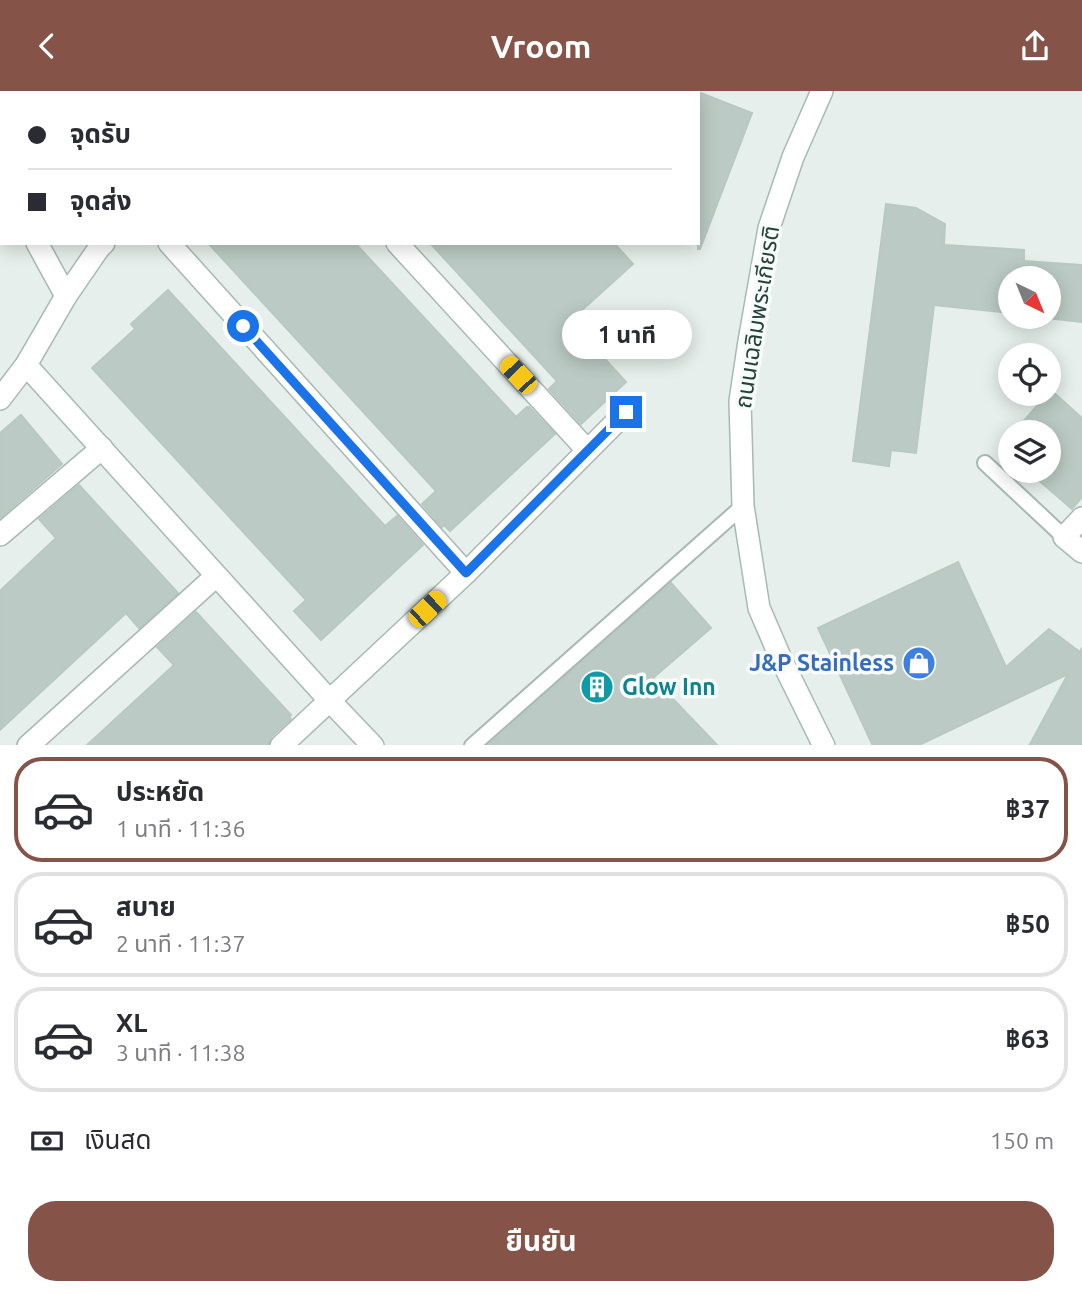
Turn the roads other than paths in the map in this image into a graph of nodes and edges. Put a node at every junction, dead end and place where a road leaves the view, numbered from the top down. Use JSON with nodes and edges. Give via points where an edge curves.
{"nodes":[{"id":1,"x":822,"y":91,"type":"edge"},
{"id":2,"x":38,"y":245,"type":"edge"},
{"id":3,"x":102,"y":245,"type":"edge"},
{"id":4,"x":171,"y":245,"type":"edge"},
{"id":5,"x":399,"y":245,"type":"edge"},
{"id":6,"x":66,"y":296,"type":"junction"},
{"id":7,"x":26,"y":365,"type":"junction"},
{"id":8,"x":0,"y":399,"type":"edge"},
{"id":9,"x":626,"y":412,"type":"dead end"},
{"id":10,"x":102,"y":448,"type":"junction"},
{"id":11,"x":587,"y":450,"type":"junction"},
{"id":12,"x":985,"y":463,"type":"dead end"},
{"id":13,"x":743,"y":506,"type":"junction"},
{"id":14,"x":1082,"y":518,"type":"edge"},
{"id":15,"x":0,"y":535,"type":"edge"},
{"id":16,"x":1064,"y":537,"type":"junction"},
{"id":17,"x":1082,"y":552,"type":"edge"},
{"id":18,"x":466,"y":573,"type":"junction"},
{"id":19,"x":216,"y":576,"type":"junction"},
{"id":20,"x":330,"y":701,"type":"junction"},
{"id":21,"x":28,"y":745,"type":"edge"},
{"id":22,"x":281,"y":745,"type":"edge"},
{"id":23,"x":373,"y":745,"type":"edge"},
{"id":24,"x":472,"y":745,"type":"edge"},
{"id":25,"x":824,"y":745,"type":"edge"}],
"edges":[{"from":1,"to":13,"type":"street","name":"ถนนเฉลิมพระเกียรติ","via":[[769,228],[740,401]]},
{"from":2,"to":6,"type":"street"},
{"from":3,"to":6,"type":"street"},
{"from":4,"to":18,"type":"street"},
{"from":5,"to":11,"type":"street"},
{"from":6,"to":7,"type":"street"},
{"from":7,"to":8,"type":"street"},
{"from":7,"to":10,"type":"street"},
{"from":9,"to":11,"type":"street"},
{"from":10,"to":15,"type":"street"},
{"from":10,"to":19,"type":"street"},
{"from":11,"to":18,"type":"street"},
{"from":12,"to":16,"type":"lane"},
{"from":13,"to":24,"type":"lane"},
{"from":13,"to":25,"type":"street","name":"ถนนเฉลิมพระเกียรติ","via":[[759,608]]},
{"from":14,"to":16,"type":"street"},
{"from":16,"to":17,"type":"street"},
{"from":18,"to":20,"type":"street"},
{"from":19,"to":20,"type":"street"},
{"from":19,"to":21,"type":"street"},
{"from":20,"to":22,"type":"street"},
{"from":20,"to":23,"type":"street"}]}
